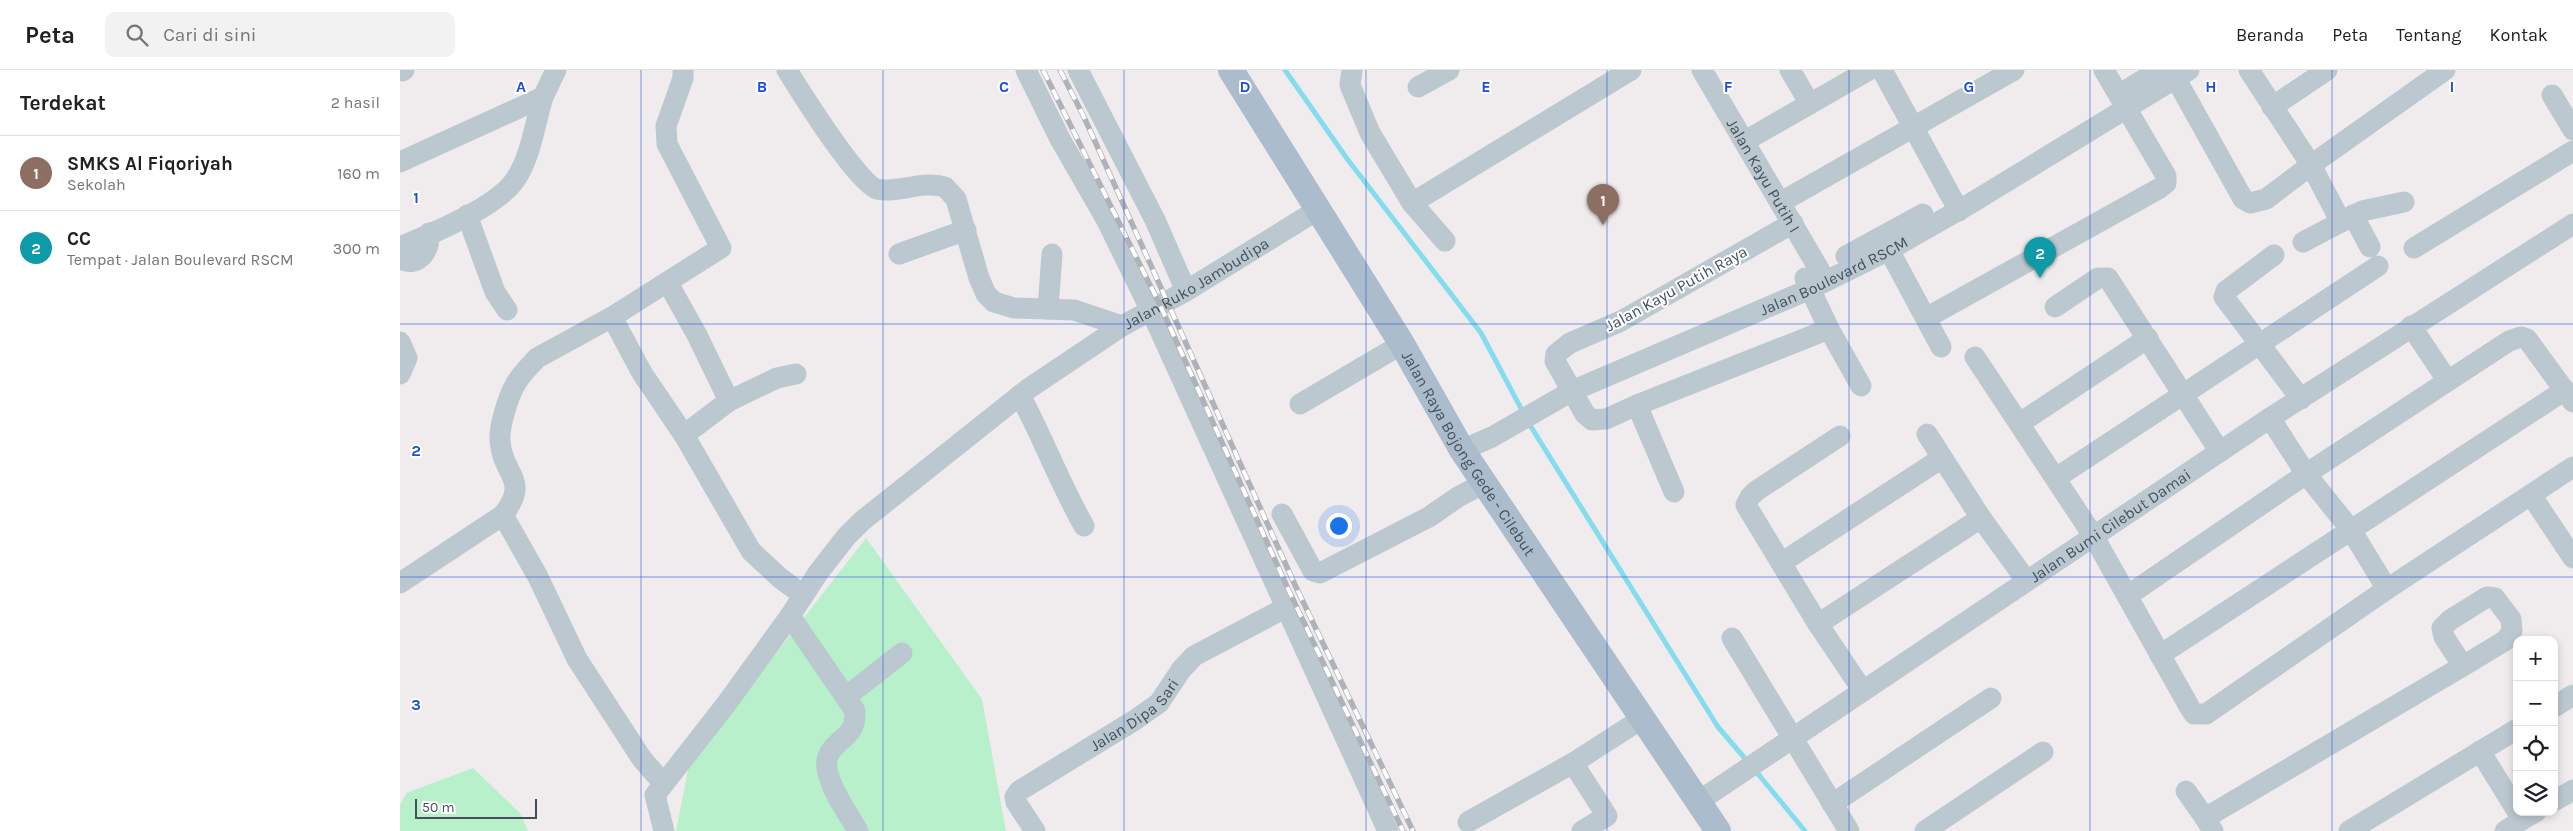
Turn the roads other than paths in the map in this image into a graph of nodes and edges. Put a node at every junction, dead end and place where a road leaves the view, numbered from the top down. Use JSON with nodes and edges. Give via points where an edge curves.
{"nodes":[{"id":1,"x":556,"y":70,"type":"edge"},
{"id":2,"x":683,"y":70,"type":"edge"},
{"id":3,"x":787,"y":70,"type":"edge"},
{"id":4,"x":1026,"y":70,"type":"edge"},
{"id":5,"x":1078,"y":70,"type":"edge"},
{"id":6,"x":1231,"y":70,"type":"edge"},
{"id":7,"x":1352,"y":70,"type":"edge"},
{"id":8,"x":1449,"y":70,"type":"edge"},
{"id":9,"x":1630,"y":70,"type":"edge"},
{"id":10,"x":1702,"y":70,"type":"edge"},
{"id":11,"x":1790,"y":70,"type":"edge"},
{"id":12,"x":1869,"y":70,"type":"edge"},
{"id":13,"x":1882,"y":70,"type":"edge"},
{"id":14,"x":2014,"y":70,"type":"edge"},
{"id":15,"x":2104,"y":70,"type":"edge"},
{"id":16,"x":2249,"y":70,"type":"edge"},
{"id":17,"x":2327,"y":70,"type":"edge"},
{"id":18,"x":2445,"y":70,"type":"edge"},
{"id":19,"x":2175,"y":73,"type":"edge"},
{"id":20,"x":1418,"y":87,"type":"dead end"},
{"id":21,"x":2552,"y":95,"type":"dead end"},
{"id":22,"x":542,"y":97,"type":"junction"},
{"id":23,"x":2122,"y":101,"type":"junction"},
{"id":24,"x":1810,"y":104,"type":"junction"},
{"id":25,"x":2272,"y":107,"type":"junction"},
{"id":26,"x":1913,"y":127,"type":"junction"},
{"id":27,"x":2573,"y":130,"type":"edge"},
{"id":28,"x":1745,"y":141,"type":"junction"},
{"id":29,"x":2573,"y":151,"type":"edge"},
{"id":30,"x":400,"y":162,"type":"edge"},
{"id":31,"x":2311,"y":165,"type":"junction"},
{"id":32,"x":1781,"y":202,"type":"junction"},
{"id":33,"x":2404,"y":202,"type":"dead end"},
{"id":34,"x":1412,"y":203,"type":"junction"},
{"id":35,"x":1955,"y":205,"type":"junction"},
{"id":36,"x":1319,"y":209,"type":"junction"},
{"id":37,"x":467,"y":215,"type":"junction"},
{"id":38,"x":2347,"y":219,"type":"junction"},
{"id":39,"x":1792,"y":223,"type":"junction"},
{"id":40,"x":2573,"y":224,"type":"edge"},
{"id":41,"x":966,"y":230,"type":"junction"},
{"id":42,"x":429,"y":233,"type":"junction"},
{"id":43,"x":1445,"y":241,"type":"dead end"},
{"id":44,"x":2303,"y":242,"type":"dead end"},
{"id":45,"x":1885,"y":243,"type":"junction"},
{"id":46,"x":400,"y":247,"type":"edge"},
{"id":47,"x":2414,"y":248,"type":"dead end"},
{"id":48,"x":899,"y":254,"type":"dead end"},
{"id":49,"x":1052,"y":254,"type":"dead end"},
{"id":50,"x":2274,"y":256,"type":"dead end"},
{"id":51,"x":400,"y":259,"type":"edge"},
{"id":52,"x":1815,"y":279,"type":"junction"},
{"id":53,"x":668,"y":283,"type":"junction"},
{"id":54,"x":1186,"y":291,"type":"junction"},
{"id":55,"x":2055,"y":307,"type":"dead end"},
{"id":56,"x":1048,"y":309,"type":"junction"},
{"id":57,"x":507,"y":310,"type":"dead end"},
{"id":58,"x":1151,"y":311,"type":"junction"},
{"id":59,"x":612,"y":317,"type":"junction"},
{"id":60,"x":1926,"y":318,"type":"junction"},
{"id":61,"x":1122,"y":326,"type":"junction"},
{"id":62,"x":2411,"y":326,"type":"junction"},
{"id":63,"x":1829,"y":329,"type":"junction"},
{"id":64,"x":2148,"y":338,"type":"junction"},
{"id":65,"x":400,"y":342,"type":"edge"},
{"id":66,"x":2260,"y":343,"type":"junction"},
{"id":67,"x":1402,"y":344,"type":"junction"},
{"id":68,"x":1941,"y":347,"type":"dead end"},
{"id":69,"x":1975,"y":357,"type":"dead end"},
{"id":70,"x":400,"y":374,"type":"edge"},
{"id":71,"x":796,"y":374,"type":"dead end"},
{"id":72,"x":2447,"y":380,"type":"junction"},
{"id":73,"x":1569,"y":385,"type":"junction"},
{"id":74,"x":1861,"y":386,"type":"dead end"},
{"id":75,"x":2183,"y":394,"type":"junction"},
{"id":76,"x":1020,"y":395,"type":"junction"},
{"id":77,"x":2569,"y":396,"type":"edge"},
{"id":78,"x":2301,"y":399,"type":"junction"},
{"id":79,"x":729,"y":401,"type":"junction"},
{"id":80,"x":1300,"y":404,"type":"dead end"},
{"id":81,"x":1636,"y":405,"type":"junction"},
{"id":82,"x":2270,"y":418,"type":"junction"},
{"id":83,"x":2020,"y":423,"type":"junction"},
{"id":84,"x":1927,"y":434,"type":"dead end"},
{"id":85,"x":684,"y":435,"type":"junction"},
{"id":86,"x":1840,"y":436,"type":"dead end"},
{"id":87,"x":1458,"y":445,"type":"junction"},
{"id":88,"x":2220,"y":452,"type":"junction"},
{"id":89,"x":1942,"y":458,"type":"junction"},
{"id":90,"x":2573,"y":467,"type":"edge"},
{"id":91,"x":2306,"y":474,"type":"junction"},
{"id":92,"x":2056,"y":478,"type":"junction"},
{"id":93,"x":1484,"y":484,"type":"junction"},
{"id":94,"x":1674,"y":492,"type":"dead end"},
{"id":95,"x":2531,"y":495,"type":"junction"},
{"id":96,"x":1282,"y":514,"type":"dead end"},
{"id":97,"x":503,"y":515,"type":"junction"},
{"id":98,"x":1981,"y":518,"type":"junction"},
{"id":99,"x":1084,"y":526,"type":"dead end"},
{"id":100,"x":2351,"y":530,"type":"junction"},
{"id":101,"x":2094,"y":537,"type":"junction"},
{"id":102,"x":2573,"y":558,"type":"edge"},
{"id":103,"x":1781,"y":563,"type":"junction"},
{"id":104,"x":2026,"y":580,"type":"junction"},
{"id":105,"x":400,"y":583,"type":"edge"},
{"id":106,"x":2387,"y":588,"type":"junction"},
{"id":107,"x":803,"y":595,"type":"junction"},
{"id":108,"x":2127,"y":596,"type":"junction"},
{"id":109,"x":1285,"y":608,"type":"junction"},
{"id":110,"x":790,"y":616,"type":"junction"},
{"id":111,"x":1818,"y":624,"type":"junction"},
{"id":112,"x":1732,"y":638,"type":"dead end"},
{"id":113,"x":902,"y":653,"type":"dead end"},
{"id":114,"x":2160,"y":655,"type":"junction"},
{"id":115,"x":2462,"y":666,"type":"dead end"},
{"id":116,"x":1863,"y":690,"type":"junction"},
{"id":117,"x":2573,"y":695,"type":"edge"},
{"id":118,"x":847,"y":696,"type":"junction"},
{"id":119,"x":1991,"y":698,"type":"dead end"},
{"id":120,"x":2558,"y":704,"type":"edge"},
{"id":121,"x":1643,"y":718,"type":"junction"},
{"id":122,"x":2513,"y":731,"type":"edge"},
{"id":123,"x":1783,"y":744,"type":"junction"},
{"id":124,"x":2480,"y":751,"type":"junction"},
{"id":125,"x":2043,"y":752,"type":"dead end"},
{"id":126,"x":1573,"y":763,"type":"junction"},
{"id":127,"x":663,"y":783,"type":"junction"},
{"id":128,"x":2573,"y":790,"type":"edge"},
{"id":129,"x":2186,"y":791,"type":"dead end"},
{"id":130,"x":2558,"y":799,"type":"edge"},
{"id":131,"x":1699,"y":801,"type":"junction"},
{"id":132,"x":1832,"y":804,"type":"junction"},
{"id":133,"x":2520,"y":817,"type":"edge"},
{"id":134,"x":1468,"y":822,"type":"dead end"},
{"id":135,"x":2209,"y":824,"type":"edge"},
{"id":136,"x":1386,"y":830,"type":"edge"},
{"id":137,"x":664,"y":831,"type":"edge"},
{"id":138,"x":858,"y":831,"type":"edge"},
{"id":139,"x":1035,"y":831,"type":"edge"},
{"id":140,"x":1582,"y":831,"type":"edge"},
{"id":141,"x":1718,"y":831,"type":"edge"},
{"id":142,"x":1850,"y":831,"type":"edge"},
{"id":143,"x":1925,"y":831,"type":"edge"},
{"id":144,"x":2349,"y":831,"type":"edge"}],
"edges":[{"from":1,"to":22,"type":"street"},
{"from":2,"to":53,"type":"street","via":[[666,126],[667,144],[721,248]]},
{"from":3,"to":41,"type":"street","name":"Jalan Ruko Jambudipa","via":[[865,182],[877,189],[922,184],[945,187],[956,200]]},
{"from":4,"to":58,"type":"street"},
{"from":5,"to":54,"type":"street","via":[[1155,220]]},
{"from":6,"to":36,"type":"main road","name":"Jalan Raya Bojong Gede - Cilebut"},
{"from":7,"to":34,"type":"street","via":[[1350,85],[1370,133]]},
{"from":8,"to":20,"type":"street"},
{"from":9,"to":34,"type":"street"},
{"from":10,"to":28,"type":"street","name":"Jalan Kayu Putih I"},
{"from":11,"to":24,"type":"street"},
{"from":12,"to":24,"type":"street"},
{"from":13,"to":26,"type":"street"},
{"from":14,"to":26,"type":"street"},
{"from":15,"to":23,"type":"street"},
{"from":16,"to":25,"type":"street"},
{"from":17,"to":25,"type":"street"},
{"from":18,"to":31,"type":"street"},
{"from":19,"to":23,"type":"street","name":"Jalan Boulevard RSCM"},
{"from":19,"to":31,"type":"street","via":[[2244,199],[2250,203],[2266,199]]},
{"from":21,"to":27,"type":"street"},
{"from":22,"to":30,"type":"street"},
{"from":22,"to":37,"type":"street","via":[[524,164],[516,180],[491,203]]},
{"from":23,"to":35,"type":"street","name":"Jalan Boulevard RSCM"},
{"from":23,"to":60,"type":"street","via":[[2166,176],[2164,185]]},
{"from":24,"to":28,"type":"street"},
{"from":25,"to":31,"type":"street"},
{"from":26,"to":32,"type":"street"},
{"from":26,"to":35,"type":"street"},
{"from":28,"to":32,"type":"street","name":"Jalan Kayu Putih I"},
{"from":29,"to":47,"type":"street"},
{"from":31,"to":38,"type":"street"},
{"from":32,"to":39,"type":"street","name":"Jalan Kayu Putih I"},
{"from":33,"to":38,"type":"street","via":[[2362,211]]},
{"from":34,"to":43,"type":"street"},
{"from":35,"to":45,"type":"street","name":"Jalan Boulevard RSCM"},
{"from":36,"to":54,"type":"street","name":"Jalan Ruko Jambudipa"},
{"from":36,"to":67,"type":"main road","name":"Jalan Raya Bojong Gede - Cilebut"},
{"from":37,"to":42,"type":"street"},
{"from":37,"to":57,"type":"street","via":[[495,292]]},
{"from":38,"to":44,"type":"street"},
{"from":38,"to":66,"type":"street","via":[[2374,257]]},
{"from":39,"to":52,"type":"street","name":"Jalan Kayu Putih I"},
{"from":39,"to":73,"type":"street","name":"Jalan Kayu Putih Raya","via":[[1621,321],[1570,343],[1556,354],[1555,361]]},
{"from":40,"to":62,"type":"street","name":"Jalan Bumi Cilebut Damai"},
{"from":41,"to":48,"type":"street"},
{"from":41,"to":56,"type":"street","name":"Jalan Ruko Jambudipa","via":[[986,294],[994,302],[1004,306]]},
{"from":42,"to":46,"type":"street"},
{"from":42,"to":51,"type":"street","via":[[430,245],[418,260]]},
{"from":45,"to":52,"type":"street","name":"Jalan Boulevard RSCM"},
{"from":45,"to":60,"type":"street"},
{"from":49,"to":56,"type":"street"},
{"from":50,"to":66,"type":"street","via":[[2224,294],[2225,301]]},
{"from":52,"to":63,"type":"street","name":"Jalan Kayu Putih I"},
{"from":52,"to":73,"type":"street","name":"Jalan Boulevard RSCM"},
{"from":53,"to":59,"type":"street"},
{"from":53,"to":79,"type":"street"},
{"from":54,"to":58,"type":"street","name":"Jalan Ruko Jambudipa"},
{"from":55,"to":64,"type":"street","via":[[2098,278],[2108,278]]},
{"from":56,"to":61,"type":"street","name":"Jalan Ruko Jambudipa","via":[[1074,310]]},
{"from":58,"to":61,"type":"street","name":"Jalan Ruko Jambudipa"},
{"from":58,"to":109,"type":"street"},
{"from":59,"to":85,"type":"street","via":[[653,392]]},
{"from":59,"to":97,"type":"street","via":[[537,358],[515,385],[500,427],[503,457],[516,490],[514,500]]},
{"from":60,"to":68,"type":"street"},
{"from":61,"to":76,"type":"street"},
{"from":62,"to":72,"type":"street"},
{"from":62,"to":78,"type":"street","name":"Jalan Bumi Cilebut Damai"},
{"from":63,"to":74,"type":"street","name":"Jalan Kayu Putih I"},
{"from":63,"to":81,"type":"street"},
{"from":64,"to":75,"type":"street"},
{"from":64,"to":83,"type":"street"},
{"from":65,"to":70,"type":"street","via":[[407,358]]},
{"from":66,"to":75,"type":"street"},
{"from":66,"to":78,"type":"street"},
{"from":67,"to":80,"type":"street"},
{"from":67,"to":87,"type":"main road","name":"Jalan Raya Bojong Gede - Cilebut"},
{"from":69,"to":83,"type":"street"},
{"from":71,"to":79,"type":"street","via":[[777,378]]},
{"from":72,"to":77,"type":"street","via":[[2509,341],[2521,337],[2527,339]]},
{"from":72,"to":91,"type":"street"},
{"from":73,"to":81,"type":"street","via":[[1585,414],[1592,420],[1606,419]]},
{"from":73,"to":87,"type":"street","name":"Jalan Boulevard RSCM"},
{"from":75,"to":88,"type":"street"},
{"from":75,"to":92,"type":"street"},
{"from":76,"to":99,"type":"street"},
{"from":76,"to":107,"type":"street","via":[[862,522],[833,553]]},
{"from":77,"to":100,"type":"street"},
{"from":78,"to":82,"type":"street","name":"Jalan Bumi Cilebut Damai"},
{"from":79,"to":85,"type":"street"},
{"from":81,"to":94,"type":"street"},
{"from":82,"to":88,"type":"street","name":"Jalan Bumi Cilebut Damai"},
{"from":82,"to":91,"type":"street"},
{"from":83,"to":92,"type":"street"},
{"from":84,"to":89,"type":"street"},
{"from":85,"to":107,"type":"street","via":[[751,551]]},
{"from":86,"to":103,"type":"street","via":[[1750,497],[1746,505]]},
{"from":87,"to":93,"type":"main road","name":"Jalan Raya Bojong Gede - Cilebut"},
{"from":88,"to":101,"type":"street","name":"Jalan Bumi Cilebut Damai"},
{"from":89,"to":98,"type":"street"},
{"from":89,"to":103,"type":"street"},
{"from":90,"to":95,"type":"street"},
{"from":91,"to":100,"type":"street"},
{"from":91,"to":108,"type":"street"},
{"from":92,"to":101,"type":"street"},
{"from":93,"to":96,"type":"street","via":[[1429,517],[1320,573],[1314,570]]},
{"from":93,"to":121,"type":"main road","name":"Jalan Raya Bojong Gede - Cilebut"},
{"from":95,"to":102,"type":"street"},
{"from":95,"to":106,"type":"street"},
{"from":97,"to":105,"type":"street"},
{"from":97,"to":127,"type":"street","via":[[538,577],[577,659],[642,759]]},
{"from":98,"to":104,"type":"street"},
{"from":98,"to":111,"type":"street"},
{"from":100,"to":106,"type":"street"},
{"from":100,"to":114,"type":"street"},
{"from":101,"to":104,"type":"street","name":"Jalan Bumi Cilebut Damai"},
{"from":101,"to":108,"type":"street"},
{"from":103,"to":111,"type":"street"},
{"from":104,"to":116,"type":"street","name":"Jalan Bumi Cilebut Damai"},
{"from":106,"to":114,"type":"street","via":[[2206,714],[2194,714]]},
{"from":107,"to":110,"type":"street"},
{"from":108,"to":114,"type":"street"},
{"from":109,"to":136,"type":"street"},
{"from":109,"to":139,"type":"street","name":"Jalan Dipa Sari","via":[[1194,656],[1159,703],[1019,791],[1016,802]]},
{"from":110,"to":118,"type":"street"},
{"from":110,"to":127,"type":"street","via":[[727,703]]},
{"from":111,"to":116,"type":"street"},
{"from":112,"to":123,"type":"street"},
{"from":113,"to":118,"type":"street"},
{"from":115,"to":135,"type":"street"},
{"from":116,"to":123,"type":"street","name":"Jalan Bumi Cilebut Damai"},
{"from":117,"to":120,"type":"street"},
{"from":118,"to":138,"type":"street","via":[[855,711],[856,723],[826,761],[828,774]]},
{"from":119,"to":132,"type":"street"},
{"from":121,"to":126,"type":"street"},
{"from":121,"to":131,"type":"main road","name":"Jalan Raya Bojong Gede - Cilebut"},
{"from":122,"to":124,"type":"street"},
{"from":123,"to":131,"type":"street","name":"Jalan Bumi Cilebut Damai"},
{"from":123,"to":132,"type":"street"},
{"from":124,"to":133,"type":"street"},
{"from":124,"to":144,"type":"street"},
{"from":125,"to":143,"type":"street"},
{"from":126,"to":134,"type":"street"},
{"from":126,"to":140,"type":"street","via":[[1607,816]]},
{"from":127,"to":137,"type":"street","via":[[655,794]]},
{"from":128,"to":130,"type":"street"},
{"from":129,"to":135,"type":"street"},
{"from":131,"to":141,"type":"main road","name":"Jalan Raya Bojong Gede - Cilebut"},
{"from":132,"to":142,"type":"street"}]}
